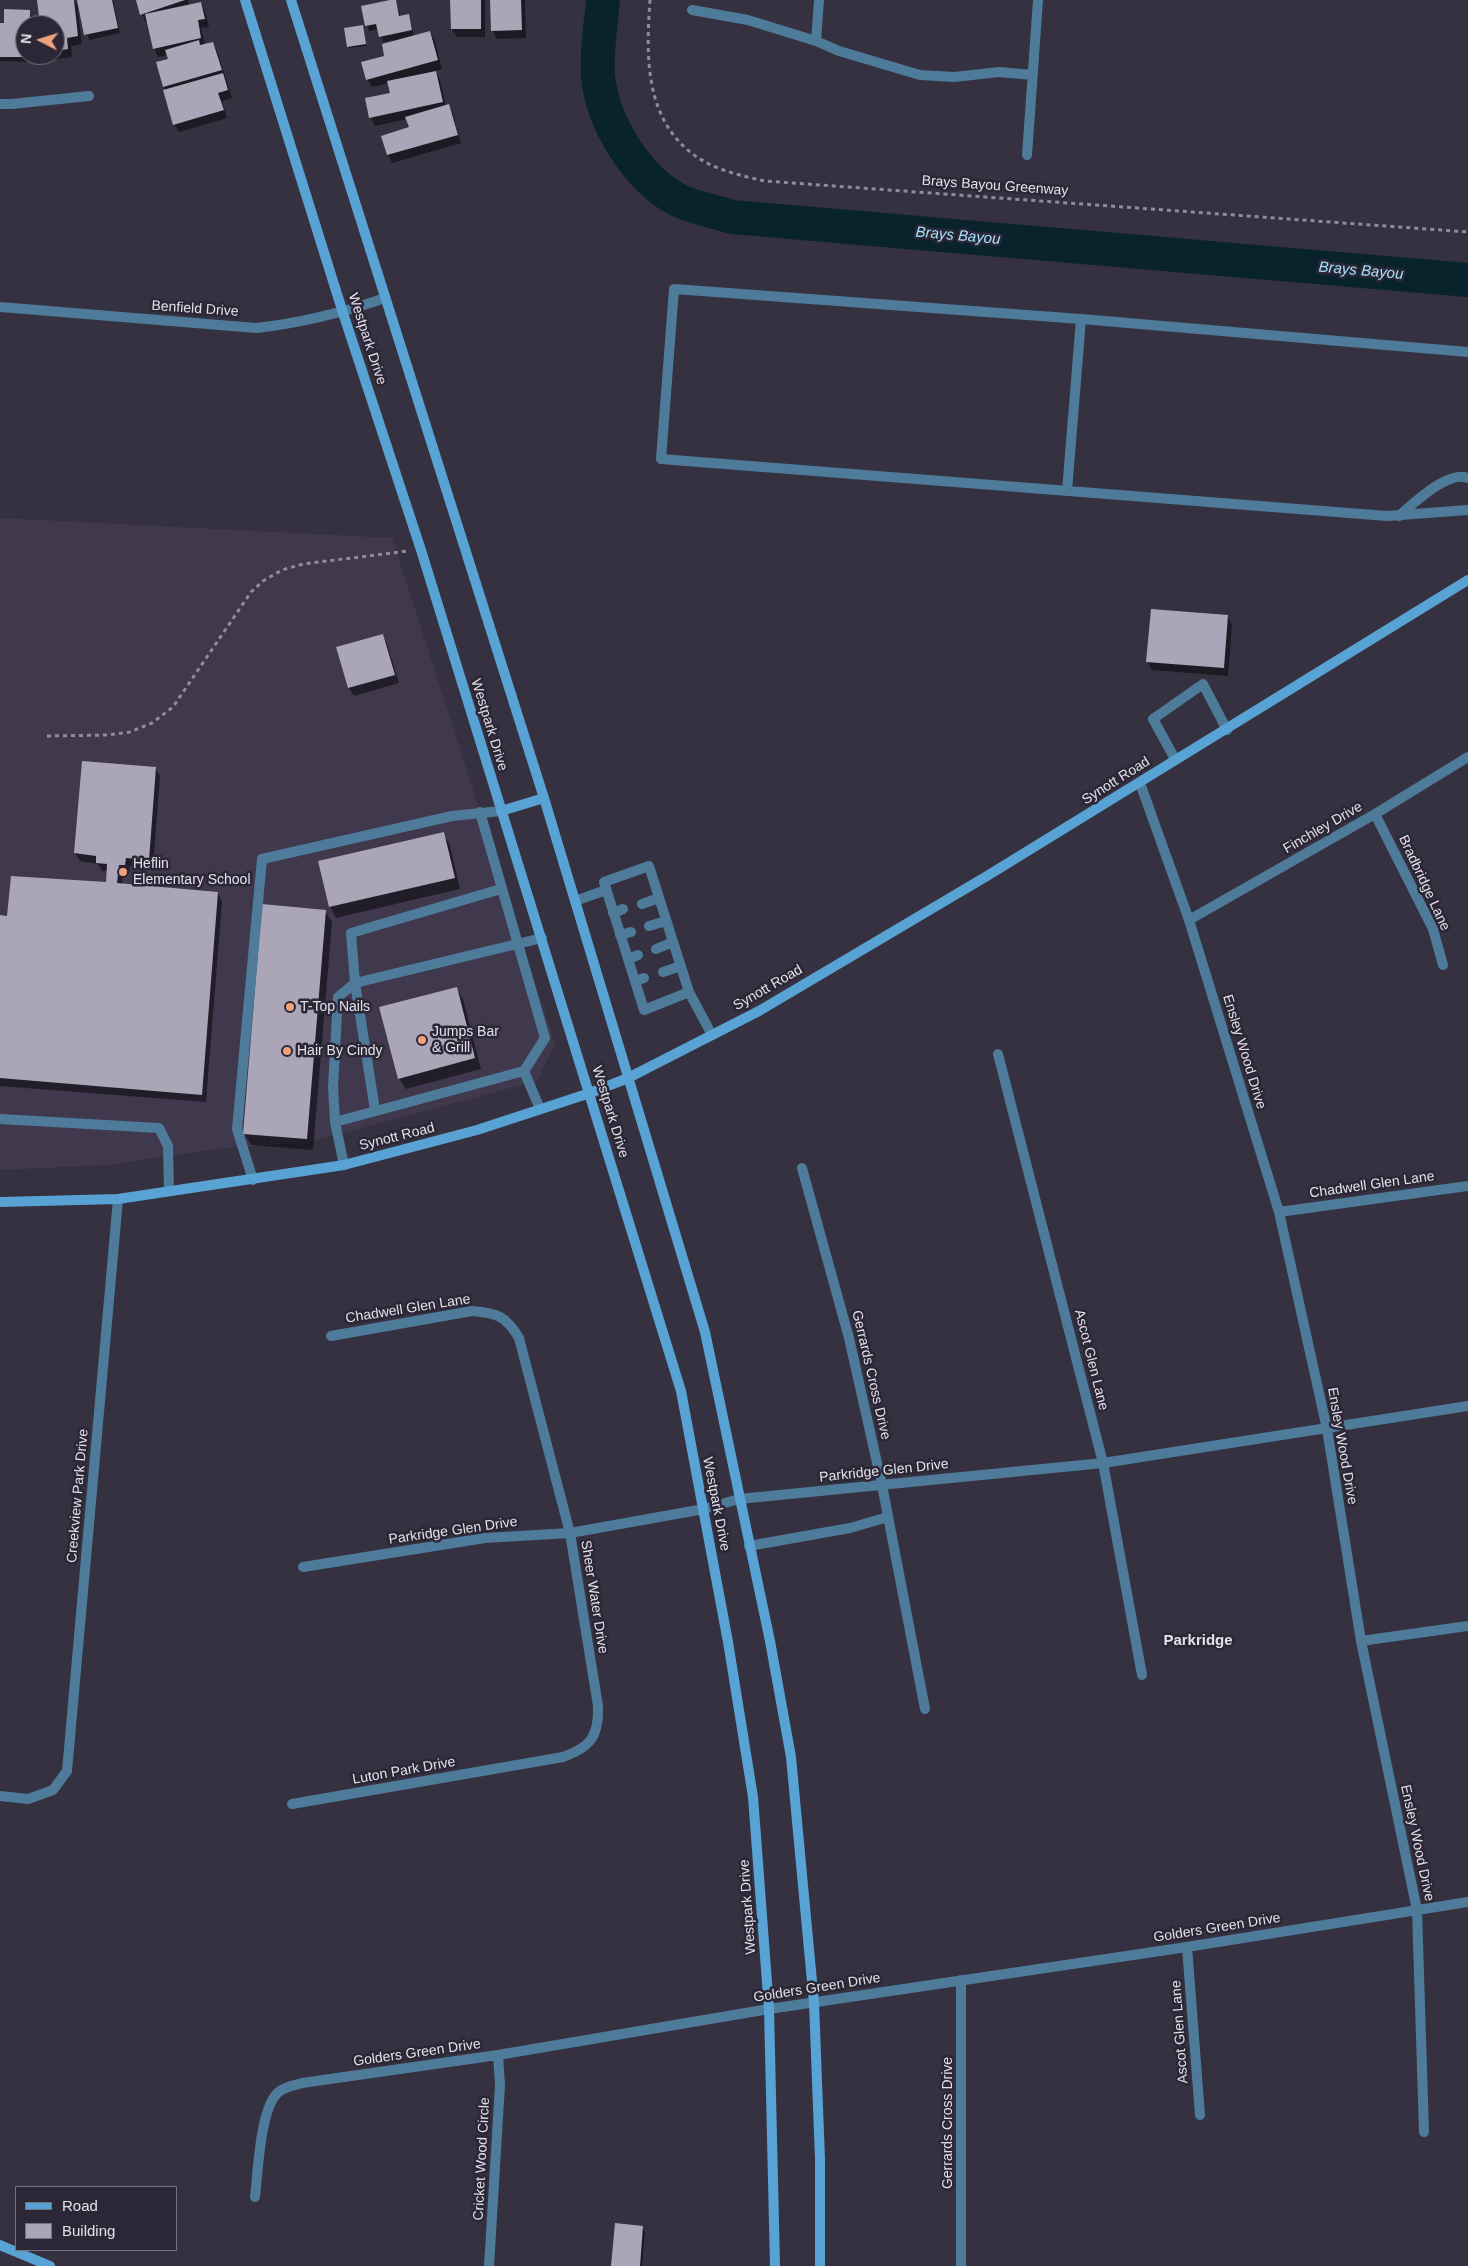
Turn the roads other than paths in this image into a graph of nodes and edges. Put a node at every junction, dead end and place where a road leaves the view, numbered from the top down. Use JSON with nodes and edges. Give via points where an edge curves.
{"nodes":[{"id":1,"x":245,"y":0,"type":"edge"},
{"id":2,"x":291,"y":0,"type":"edge"},
{"id":3,"x":819,"y":0,"type":"edge"},
{"id":4,"x":1038,"y":0,"type":"edge"},
{"id":5,"x":692,"y":10,"type":"dead end"},
{"id":6,"x":816,"y":41,"type":"junction"},
{"id":7,"x":1033,"y":75,"type":"junction"},
{"id":8,"x":89,"y":96,"type":"dead end"},
{"id":9,"x":0,"y":104,"type":"edge"},
{"id":10,"x":1027,"y":155,"type":"dead end"},
{"id":11,"x":384,"y":298,"type":"junction"},
{"id":12,"x":0,"y":307,"type":"edge"},
{"id":13,"x":344,"y":313,"type":"junction"},
{"id":14,"x":1081,"y":319,"type":"junction"},
{"id":15,"x":1468,"y":352,"type":"edge"},
{"id":16,"x":1468,"y":478,"type":"edge"},
{"id":17,"x":1067,"y":491,"type":"junction"},
{"id":18,"x":1468,"y":510,"type":"edge"},
{"id":19,"x":1399,"y":516,"type":"junction"},
{"id":20,"x":1468,"y":580,"type":"edge"},
{"id":21,"x":1227,"y":730,"type":"junction"},
{"id":22,"x":1468,"y":757,"type":"edge"},
{"id":23,"x":1176,"y":759,"type":"junction"},
{"id":24,"x":1140,"y":783,"type":"junction"},
{"id":25,"x":544,"y":798,"type":"junction"},
{"id":26,"x":501,"y":811,"type":"junction"},
{"id":27,"x":480,"y":812,"type":"junction"},
{"id":28,"x":1376,"y":814,"type":"junction"},
{"id":29,"x":501,"y":889,"type":"junction"},
{"id":30,"x":606,"y":890,"type":"junction"},
{"id":31,"x":659,"y":898,"type":"junction"},
{"id":32,"x":575,"y":901,"type":"junction"},
{"id":33,"x":642,"y":904,"type":"dead end"},
{"id":34,"x":1189,"y":920,"type":"junction"},
{"id":35,"x":666,"y":921,"type":"junction"},
{"id":36,"x":649,"y":926,"type":"dead end"},
{"id":37,"x":542,"y":938,"type":"junction"},
{"id":38,"x":673,"y":942,"type":"junction"},
{"id":39,"x":518,"y":944,"type":"junction"},
{"id":40,"x":656,"y":949,"type":"dead end"},
{"id":41,"x":1443,"y":965,"type":"dead end"},
{"id":42,"x":681,"y":966,"type":"junction"},
{"id":43,"x":662,"y":972,"type":"dead end"},
{"id":44,"x":355,"y":983,"type":"junction"},
{"id":45,"x":689,"y":992,"type":"junction"},
{"id":46,"x":712,"y":1035,"type":"junction"},
{"id":47,"x":998,"y":1054,"type":"dead end"},
{"id":48,"x":524,"y":1071,"type":"junction"},
{"id":49,"x":628,"y":1078,"type":"junction"},
{"id":50,"x":590,"y":1093,"type":"junction"},
{"id":51,"x":540,"y":1109,"type":"junction"},
{"id":52,"x":375,"y":1110,"type":"junction"},
{"id":53,"x":0,"y":1119,"type":"edge"},
{"id":54,"x":335,"y":1122,"type":"junction"},
{"id":55,"x":344,"y":1165,"type":"junction"},
{"id":56,"x":802,"y":1168,"type":"dead end"},
{"id":57,"x":252,"y":1180,"type":"junction"},
{"id":58,"x":1468,"y":1186,"type":"edge"},
{"id":59,"x":169,"y":1191,"type":"junction"},
{"id":60,"x":118,"y":1199,"type":"junction"},
{"id":61,"x":0,"y":1202,"type":"edge"},
{"id":62,"x":1279,"y":1212,"type":"junction"},
{"id":63,"x":331,"y":1336,"type":"dead end"},
{"id":64,"x":531,"y":1385,"type":"joint"},
{"id":65,"x":1468,"y":1406,"type":"edge"},
{"id":66,"x":1327,"y":1429,"type":"junction"},
{"id":67,"x":1102,"y":1463,"type":"junction"},
{"id":68,"x":882,"y":1485,"type":"junction"},
{"id":69,"x":739,"y":1499,"type":"junction"},
{"id":70,"x":704,"y":1509,"type":"junction"},
{"id":71,"x":888,"y":1517,"type":"junction"},
{"id":72,"x":570,"y":1533,"type":"junction"},
{"id":73,"x":749,"y":1546,"type":"junction"},
{"id":74,"x":303,"y":1567,"type":"dead end"},
{"id":75,"x":1468,"y":1626,"type":"edge"},
{"id":76,"x":1361,"y":1641,"type":"junction"},
{"id":77,"x":1142,"y":1675,"type":"dead end"},
{"id":78,"x":925,"y":1708,"type":"dead end"},
{"id":79,"x":522,"y":1764,"type":"joint"},
{"id":80,"x":0,"y":1796,"type":"edge"},
{"id":81,"x":292,"y":1804,"type":"dead end"},
{"id":82,"x":1468,"y":1902,"type":"edge"},
{"id":83,"x":1417,"y":1910,"type":"junction"},
{"id":84,"x":1187,"y":1947,"type":"junction"},
{"id":85,"x":961,"y":1980,"type":"junction"},
{"id":86,"x":814,"y":2003,"type":"junction"},
{"id":87,"x":769,"y":2009,"type":"junction"},
{"id":88,"x":498,"y":2055,"type":"junction"},
{"id":89,"x":1200,"y":2115,"type":"dead end"},
{"id":90,"x":1424,"y":2132,"type":"dead end"},
{"id":91,"x":255,"y":2196,"type":"dead end"},
{"id":92,"x":0,"y":2244,"type":"edge"},
{"id":93,"x":15,"y":2251,"type":"edge"},
{"id":94,"x":16,"y":2251,"type":"edge"},
{"id":95,"x":50,"y":2266,"type":"edge"},
{"id":96,"x":489,"y":2266,"type":"edge"},
{"id":97,"x":775,"y":2266,"type":"edge"},
{"id":98,"x":820,"y":2266,"type":"edge"},
{"id":99,"x":962,"y":2266,"type":"edge"}],
"edges":[{"from":1,"to":13,"type":"main road","name":"Westpark Drive"},
{"from":2,"to":11,"type":"main road","name":"Westpark Drive"},
{"from":3,"to":6,"type":"street"},
{"from":4,"to":7,"type":"street"},
{"from":5,"to":6,"type":"street","via":[[748,20]]},
{"from":6,"to":7,"type":"street","via":[[838,51],[920,75],[954,77],[999,72]]},
{"from":7,"to":10,"type":"street"},
{"from":8,"to":9,"type":"street"},
{"from":11,"to":13,"type":"street","name":"Benfield Drive"},
{"from":11,"to":25,"type":"main road","name":"Westpark Drive"},
{"from":12,"to":13,"type":"street","name":"Benfield Drive","via":[[256,328]]},
{"from":13,"to":26,"type":"main road","name":"Westpark Drive"},
{"from":14,"to":15,"type":"street"},
{"from":14,"to":17,"type":"street"},
{"from":14,"to":17,"type":"street","via":[[674,288],[661,459]]},
{"from":16,"to":19,"type":"street","via":[[1457,476],[1441,483]]},
{"from":17,"to":19,"type":"street"},
{"from":18,"to":19,"type":"street"},
{"from":20,"to":21,"type":"main road","name":"Synott Road"},
{"from":21,"to":23,"type":"main road","name":"Synott Road"},
{"from":21,"to":23,"type":"street","via":[[1203,684],[1153,719]]},
{"from":22,"to":28,"type":"street","name":"Finchley Drive"},
{"from":23,"to":24,"type":"main road","name":"Synott Road"},
{"from":24,"to":34,"type":"street","name":"Ensley Wood Drive"},
{"from":24,"to":46,"type":"main road","name":"Synott Road","via":[[784,996]]},
{"from":25,"to":26,"type":"main road"},
{"from":25,"to":32,"type":"main road","name":"Westpark Drive"},
{"from":26,"to":27,"type":"street"},
{"from":26,"to":37,"type":"main road","name":"Westpark Drive"},
{"from":27,"to":29,"type":"street"},
{"from":27,"to":57,"type":"street","via":[[262,858],[237,1129]]},
{"from":28,"to":34,"type":"street","name":"Finchley Drive"},
{"from":28,"to":41,"type":"street","name":"Bradbridge Lane","via":[[1433,929]]},
{"from":29,"to":39,"type":"street"},
{"from":29,"to":44,"type":"street","via":[[351,933]]},
{"from":30,"to":31,"type":"street","via":[[604,882],[649,866]]},
{"from":30,"to":32,"type":"street"},
{"from":30,"to":45,"type":"street","via":[[626,933],[640,979],[644,1010]]},
{"from":31,"to":33,"type":"street"},
{"from":31,"to":35,"type":"street"},
{"from":32,"to":49,"type":"main road","name":"Westpark Drive"},
{"from":34,"to":62,"type":"street","name":"Ensley Wood Drive"},
{"from":35,"to":36,"type":"street"},
{"from":35,"to":38,"type":"street"},
{"from":37,"to":39,"type":"street"},
{"from":37,"to":50,"type":"main road","name":"Westpark Drive"},
{"from":38,"to":40,"type":"street"},
{"from":38,"to":42,"type":"street"},
{"from":39,"to":44,"type":"street"},
{"from":39,"to":48,"type":"street","via":[[545,1038]]},
{"from":42,"to":43,"type":"street"},
{"from":42,"to":45,"type":"street"},
{"from":44,"to":52,"type":"street"},
{"from":44,"to":54,"type":"street","via":[[338,997],[333,1087]]},
{"from":45,"to":46,"type":"street"},
{"from":46,"to":49,"type":"main road","name":"Synott Road"},
{"from":47,"to":67,"type":"street","name":"Ascot Glen Lane"},
{"from":48,"to":51,"type":"street"},
{"from":48,"to":52,"type":"street"},
{"from":49,"to":50,"type":"main road","name":"Synott Road"},
{"from":49,"to":69,"type":"main road","name":"Westpark Drive","via":[[705,1332]]},
{"from":50,"to":51,"type":"main road","name":"Synott Road"},
{"from":50,"to":70,"type":"main road","name":"Westpark Drive","via":[[681,1391]]},
{"from":51,"to":55,"type":"main road","name":"Synott Road","via":[[460,1135]]},
{"from":52,"to":54,"type":"street"},
{"from":53,"to":59,"type":"street","via":[[159,1128],[168,1146]]},
{"from":54,"to":55,"type":"street"},
{"from":55,"to":57,"type":"main road","name":"Synott Road"},
{"from":56,"to":68,"type":"street","name":"Gerrards Cross Drive","via":[[849,1338]]},
{"from":57,"to":59,"type":"main road","name":"Synott Road"},
{"from":58,"to":62,"type":"street","name":"Chadwell Glen Lane"},
{"from":59,"to":60,"type":"main road","name":"Synott Road"},
{"from":60,"to":61,"type":"main road","name":"Synott Road"},
{"from":60,"to":80,"type":"street","name":"Creekview Park Drive","via":[[67,1771],[53,1790],[28,1799]]},
{"from":62,"to":66,"type":"street","name":"Ensley Wood Drive"},
{"from":63,"to":64,"type":"street","name":"Chadwell Glen Lane","via":[[472,1311],[490,1312],[509,1321],[519,1338]]},
{"from":64,"to":72,"type":"street","name":"Sheer Water Drive"},
{"from":65,"to":66,"type":"street","name":"Parkridge Glen Drive"},
{"from":66,"to":67,"type":"street","name":"Parkridge Glen Drive"},
{"from":66,"to":76,"type":"street","name":"Ensley Wood Drive"},
{"from":67,"to":68,"type":"street","name":"Parkridge Glen Drive"},
{"from":67,"to":77,"type":"street","name":"Ascot Glen Lane"},
{"from":68,"to":69,"type":"street","name":"Parkridge Glen Drive"},
{"from":68,"to":71,"type":"street","name":"Gerrards Cross Drive"},
{"from":69,"to":70,"type":"street","name":"Parkridge Glen Drive"},
{"from":69,"to":73,"type":"main road","name":"Westpark Drive"},
{"from":70,"to":72,"type":"street","name":"Parkridge Glen Drive"},
{"from":70,"to":87,"type":"main road","name":"Westpark Drive","via":[[753,1797]]},
{"from":71,"to":73,"type":"street","via":[[850,1528]]},
{"from":71,"to":78,"type":"street","name":"Gerrards Cross Drive"},
{"from":72,"to":74,"type":"street","name":"Parkridge Glen Drive","via":[[485,1538]]},
{"from":72,"to":79,"type":"street","name":"Sheer Water Drive","via":[[599,1724],[592,1740],[582,1750]]},
{"from":73,"to":86,"type":"main road","name":"Westpark Drive","via":[[791,1757]]},
{"from":75,"to":76,"type":"street"},
{"from":76,"to":83,"type":"street","name":"Ensley Wood Drive"},
{"from":79,"to":81,"type":"street","name":"Luton Park Drive"},
{"from":82,"to":83,"type":"street","name":"Golders Green Drive"},
{"from":83,"to":84,"type":"street","name":"Golders Green Drive"},
{"from":83,"to":90,"type":"street","name":"Ensley Wood Drive"},
{"from":84,"to":85,"type":"street","name":"Golders Green Drive"},
{"from":84,"to":89,"type":"street","name":"Ascot Glen Lane"},
{"from":85,"to":86,"type":"street","name":"Golders Green Drive"},
{"from":85,"to":99,"type":"street","name":"Gerrards Cross Drive"},
{"from":86,"to":87,"type":"street","name":"Golders Green Drive"},
{"from":86,"to":98,"type":"main road","name":"Westpark Drive"},
{"from":87,"to":88,"type":"street","name":"Golders Green Drive"},
{"from":87,"to":97,"type":"main road","name":"Westpark Drive"},
{"from":88,"to":91,"type":"street","name":"Golders Green Drive","via":[[302,2083],[280,2091],[270,2105],[264,2126]]},
{"from":88,"to":96,"type":"street","name":"Cricket Wood Circle","via":[[500,2085]]},
{"from":92,"to":93,"type":"main road"},
{"from":94,"to":95,"type":"main road"}]}
